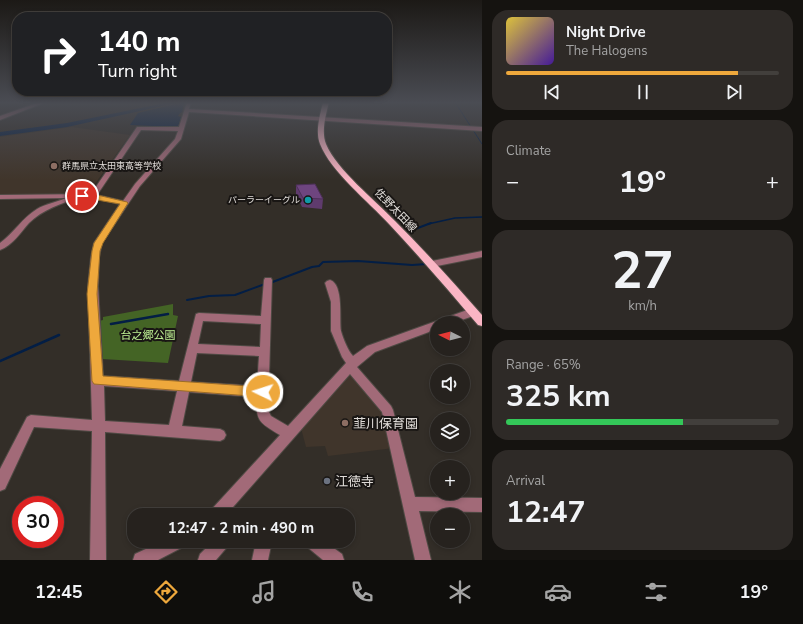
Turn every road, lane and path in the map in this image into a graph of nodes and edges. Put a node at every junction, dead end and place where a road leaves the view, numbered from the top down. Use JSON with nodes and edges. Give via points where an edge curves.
{"nodes":[{"id":1,"x":139,"y":128,"type":"edge"},
{"id":2,"x":182,"y":128,"type":"edge"},
{"id":3,"x":322,"y":128,"type":"edge"},
{"id":4,"x":468,"y":128,"type":"edge"},
{"id":5,"x":482,"y":129,"type":"edge"},
{"id":6,"x":79,"y":195,"type":"junction"},
{"id":7,"x":93,"y":196,"type":"junction"},
{"id":8,"x":0,"y":197,"type":"edge"},
{"id":9,"x":124,"y":203,"type":"junction"},
{"id":10,"x":0,"y":247,"type":"edge"},
{"id":11,"x":482,"y":254,"type":"edge"},
{"id":12,"x":432,"y":264,"type":"junction"},
{"id":13,"x":268,"y":282,"type":"dead end"},
{"id":14,"x":330,"y":283,"type":"dead end"},
{"id":15,"x":473,"y":312,"type":"junction"},
{"id":16,"x":462,"y":316,"type":"edge"},
{"id":17,"x":266,"y":320,"type":"junction"},
{"id":18,"x":482,"y":322,"type":"edge"},
{"id":19,"x":430,"y":327,"type":"edge"},
{"id":20,"x":192,"y":348,"type":"junction"},
{"id":21,"x":265,"y":352,"type":"junction"},
{"id":22,"x":351,"y":365,"type":"junction"},
{"id":23,"x":98,"y":381,"type":"junction"},
{"id":24,"x":184,"y":386,"type":"junction"},
{"id":25,"x":263,"y":392,"type":"junction"},
{"id":26,"x":98,"y":426,"type":"junction"},
{"id":27,"x":174,"y":432,"type":"junction"},
{"id":28,"x":289,"y":434,"type":"junction"},
{"id":29,"x":220,"y":435,"type":"dead end"},
{"id":30,"x":0,"y":484,"type":"edge"},
{"id":31,"x":410,"y":504,"type":"junction"},
{"id":32,"x":482,"y":505,"type":"edge"},
{"id":33,"x":222,"y":508,"type":"edge"},
{"id":34,"x":166,"y":548,"type":"edge"},
{"id":35,"x":217,"y":548,"type":"edge"},
{"id":36,"x":263,"y":548,"type":"edge"},
{"id":37,"x":320,"y":548,"type":"edge"},
{"id":38,"x":98,"y":560,"type":"edge"},
{"id":39,"x":141,"y":560,"type":"edge"},
{"id":40,"x":206,"y":560,"type":"edge"},
{"id":41,"x":260,"y":560,"type":"edge"},
{"id":42,"x":336,"y":560,"type":"edge"},
{"id":43,"x":423,"y":560,"type":"edge"}],
"edges":[{"from":1,"to":7,"type":"street"},
{"from":2,"to":9,"type":"street","via":[[178,139]]},
{"from":3,"to":12,"type":"main road","name":"佐野太田線","via":[[322,142],[332,158]]},
{"from":4,"to":5,"type":"street"},
{"from":6,"to":7,"type":"street"},
{"from":6,"to":8,"type":"street"},
{"from":6,"to":10,"type":"street","via":[[40,210]]},
{"from":7,"to":9,"type":"street"},
{"from":9,"to":23,"type":"street","via":[[98,243],[96,251],[92,294]]},
{"from":11,"to":12,"type":"street"},
{"from":12,"to":15,"type":"main road","name":"佐野太田線"},
{"from":13,"to":17,"type":"street"},
{"from":14,"to":22,"type":"street","via":[[336,302],[336,331]]},
{"from":15,"to":16,"type":"street"},
{"from":15,"to":18,"type":"main road","name":"佐野太田線"},
{"from":17,"to":20,"type":"street","via":[[199,317]]},
{"from":17,"to":21,"type":"street"},
{"from":19,"to":22,"type":"street","via":[[371,348]]},
{"from":20,"to":21,"type":"street"},
{"from":20,"to":24,"type":"street"},
{"from":21,"to":25,"type":"street"},
{"from":22,"to":28,"type":"street"},
{"from":22,"to":31,"type":"street","via":[[387,410]]},
{"from":23,"to":24,"type":"street"},
{"from":23,"to":26,"type":"street"},
{"from":24,"to":25,"type":"street"},
{"from":24,"to":27,"type":"street"},
{"from":25,"to":28,"type":"street","via":[[262,410],[266,420]]},
{"from":26,"to":27,"type":"street"},
{"from":26,"to":30,"type":"street","via":[[31,421]]},
{"from":26,"to":38,"type":"street"},
{"from":27,"to":29,"type":"street"},
{"from":28,"to":33,"type":"street"},
{"from":31,"to":32,"type":"street"},
{"from":31,"to":43,"type":"street"},
{"from":34,"to":39,"type":"street"},
{"from":35,"to":40,"type":"street"},
{"from":36,"to":41,"type":"street"},
{"from":37,"to":42,"type":"street"}]}
